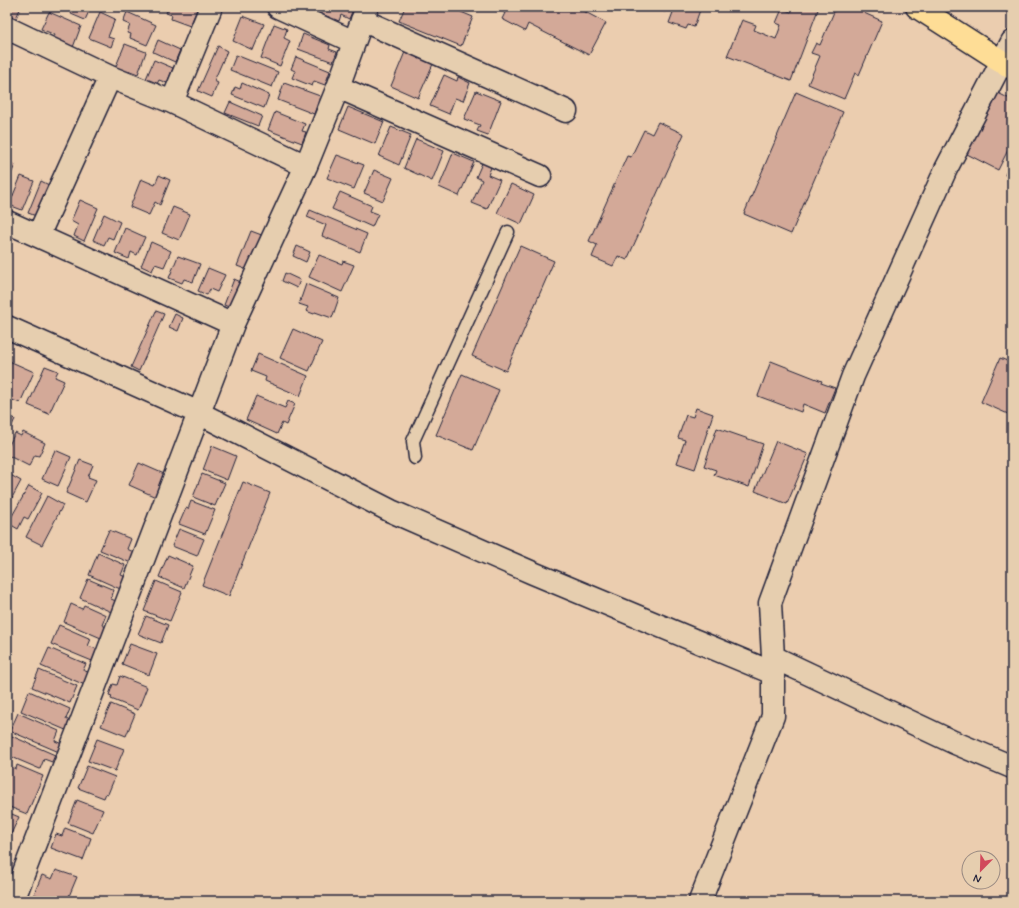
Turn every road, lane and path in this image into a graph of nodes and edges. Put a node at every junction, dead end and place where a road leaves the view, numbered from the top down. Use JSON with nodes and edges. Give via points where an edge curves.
{"nodes":[{"id":1,"x":211,"y":7,"type":"edge"},
{"id":2,"x":278,"y":7,"type":"edge"},
{"id":3,"x":917,"y":7,"type":"edge"},
{"id":4,"x":365,"y":14,"type":"edge"},
{"id":5,"x":7,"y":28,"type":"edge"},
{"id":6,"x":354,"y":42,"type":"junction"},
{"id":7,"x":1012,"y":42,"type":"edge"},
{"id":8,"x":1007,"y":65,"type":"edge"},
{"id":9,"x":110,"y":77,"type":"junction"},
{"id":10,"x":338,"y":87,"type":"junction"},
{"id":11,"x":172,"y":102,"type":"junction"},
{"id":12,"x":566,"y":111,"type":"dead end"},
{"id":13,"x":306,"y":166,"type":"junction"},
{"id":14,"x":540,"y":176,"type":"dead end"},
{"id":15,"x":7,"y":222,"type":"edge"},
{"id":16,"x":508,"y":232,"type":"dead end"},
{"id":17,"x":38,"y":236,"type":"junction"},
{"id":18,"x":233,"y":324,"type":"junction"},
{"id":19,"x":7,"y":327,"type":"edge"},
{"id":20,"x":199,"y":414,"type":"junction"},
{"id":21,"x":415,"y":458,"type":"dead end"},
{"id":22,"x":773,"y":665,"type":"junction"},
{"id":23,"x":1012,"y":767,"type":"edge"},
{"id":24,"x":13,"y":901,"type":"edge"},
{"id":25,"x":700,"y":901,"type":"edge"}],
"edges":[{"from":1,"to":11,"type":"street"},
{"from":2,"to":6,"type":"street"},
{"from":3,"to":8,"type":"main road"},
{"from":4,"to":6,"type":"street"},
{"from":4,"to":12,"type":"street"},
{"from":5,"to":9,"type":"street"},
{"from":6,"to":10,"type":"street"},
{"from":7,"to":8,"type":"street"},
{"from":8,"to":22,"type":"street","via":[[946,169],[853,376],[770,604]]},
{"from":9,"to":11,"type":"street"},
{"from":9,"to":17,"type":"street"},
{"from":10,"to":13,"type":"street"},
{"from":10,"to":14,"type":"street"},
{"from":11,"to":13,"type":"street"},
{"from":13,"to":18,"type":"street"},
{"from":15,"to":17,"type":"street"},
{"from":16,"to":21,"type":"lane","via":[[413,441]]},
{"from":17,"to":18,"type":"street"},
{"from":18,"to":20,"type":"street"},
{"from":19,"to":20,"type":"street"},
{"from":20,"to":22,"type":"street","via":[[391,511],[533,574]]},
{"from":20,"to":24,"type":"street"},
{"from":22,"to":23,"type":"street"},
{"from":22,"to":25,"type":"street","via":[[773,716]]}]}
